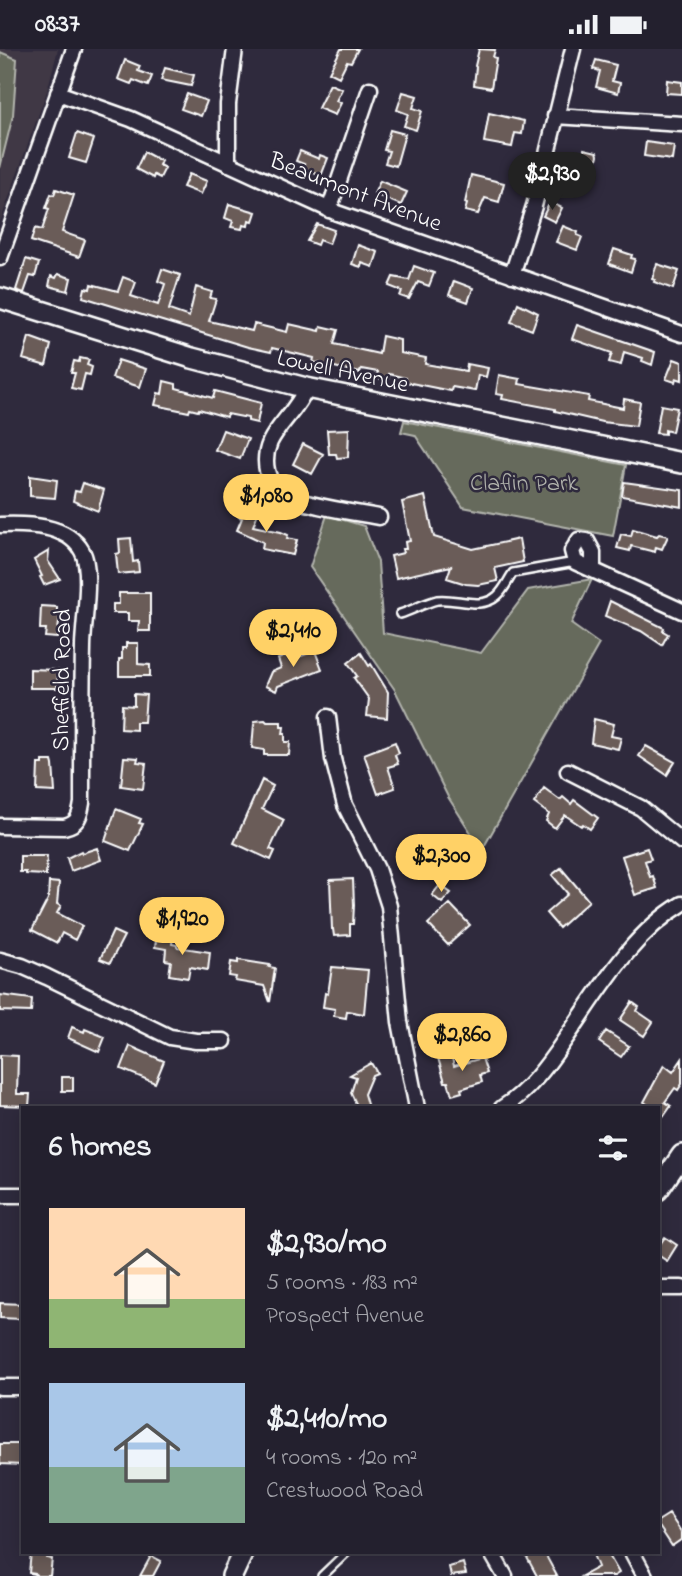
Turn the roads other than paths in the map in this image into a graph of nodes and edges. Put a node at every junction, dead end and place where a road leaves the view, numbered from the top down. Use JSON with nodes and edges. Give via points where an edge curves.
{"nodes":[{"id":1,"x":74,"y":49,"type":"edge"},
{"id":2,"x":234,"y":49,"type":"edge"},
{"id":3,"x":573,"y":49,"type":"edge"},
{"id":4,"x":370,"y":89,"type":"dead end"},
{"id":5,"x":58,"y":93,"type":"junction"},
{"id":6,"x":555,"y":116,"type":"junction"},
{"id":7,"x":682,"y":124,"type":"edge"},
{"id":8,"x":228,"y":164,"type":"junction"},
{"id":9,"x":329,"y":210,"type":"junction"},
{"id":10,"x":0,"y":258,"type":"edge"},
{"id":11,"x":512,"y":275,"type":"junction"},
{"id":12,"x":0,"y":299,"type":"edge"},
{"id":13,"x":682,"y":334,"type":"edge"},
{"id":14,"x":306,"y":389,"type":"junction"},
{"id":15,"x":682,"y":463,"type":"edge"},
{"id":16,"x":379,"y":517,"type":"dead end"},
{"id":17,"x":0,"y":525,"type":"edge"},
{"id":18,"x":575,"y":562,"type":"junction"},
{"id":19,"x":593,"y":569,"type":"junction"},
{"id":20,"x":682,"y":611,"type":"edge"},
{"id":21,"x":400,"y":614,"type":"dead end"},
{"id":22,"x":328,"y":717,"type":"dead end"},
{"id":23,"x":568,"y":771,"type":"dead end"},
{"id":24,"x":0,"y":826,"type":"edge"},
{"id":25,"x":682,"y":842,"type":"edge"},
{"id":26,"x":682,"y":904,"type":"edge"},
{"id":27,"x":0,"y":960,"type":"edge"},
{"id":28,"x":224,"y":1041,"type":"dead end"},
{"id":29,"x":417,"y":1106,"type":"edge"},
{"id":30,"x":505,"y":1106,"type":"edge"},
{"id":31,"x":682,"y":1155,"type":"edge"},
{"id":32,"x":660,"y":1187,"type":"edge"},
{"id":33,"x":0,"y":1195,"type":"edge"},
{"id":34,"x":21,"y":1195,"type":"edge"},
{"id":35,"x":660,"y":1288,"type":"edge"},
{"id":36,"x":682,"y":1288,"type":"edge"},
{"id":37,"x":0,"y":1387,"type":"edge"},
{"id":38,"x":21,"y":1387,"type":"edge"},
{"id":39,"x":242,"y":1554,"type":"edge"},
{"id":40,"x":345,"y":1554,"type":"edge"},
{"id":41,"x":492,"y":1554,"type":"edge"},
{"id":42,"x":633,"y":1554,"type":"edge"},
{"id":43,"x":232,"y":1576,"type":"edge"},
{"id":44,"x":322,"y":1576,"type":"edge"},
{"id":45,"x":505,"y":1576,"type":"edge"},
{"id":46,"x":645,"y":1576,"type":"edge"}],
"edges":[{"from":1,"to":5,"type":"street"},
{"from":2,"to":8,"type":"street"},
{"from":3,"to":6,"type":"street"},
{"from":4,"to":9,"type":"street"},
{"from":5,"to":8,"type":"street","name":"Beaumont Avenue","via":[[131,119]]},
{"from":5,"to":10,"type":"street"},
{"from":6,"to":7,"type":"street"},
{"from":6,"to":11,"type":"street"},
{"from":8,"to":9,"type":"street","name":"Beaumont Avenue"},
{"from":9,"to":11,"type":"street","name":"Beaumont Avenue"},
{"from":11,"to":13,"type":"street","name":"Beaumont Avenue"},
{"from":12,"to":14,"type":"street","name":"Lowell Avenue"},
{"from":14,"to":15,"type":"street","name":"Lowell Avenue"},
{"from":14,"to":16,"type":"street","via":[[272,439],[266,462],[269,477],[292,499]]},
{"from":17,"to":24,"type":"street","name":"Sheffield Road","via":[[37,526],[66,534],[83,552],[87,577],[78,819],[64,827]]},
{"from":18,"to":19,"type":"street"},
{"from":18,"to":19,"type":"street","via":[[573,548],[584,540],[593,552]]},
{"from":18,"to":21,"type":"lane","via":[[513,573],[492,599],[435,601]]},
{"from":19,"to":20,"type":"street"},
{"from":22,"to":29,"type":"street","via":[[345,805],[377,869],[389,905],[400,1022]]},
{"from":23,"to":25,"type":"street","via":[[641,808]]},
{"from":26,"to":30,"type":"street","via":[[635,943],[544,1068]]},
{"from":27,"to":28,"type":"street","via":[[47,977],[170,1037]]},
{"from":31,"to":32,"type":"street"},
{"from":33,"to":34,"type":"street"},
{"from":35,"to":36,"type":"street"},
{"from":37,"to":38,"type":"street"},
{"from":39,"to":43,"type":"street"},
{"from":40,"to":44,"type":"lane"},
{"from":41,"to":45,"type":"street"},
{"from":42,"to":46,"type":"street"}]}
